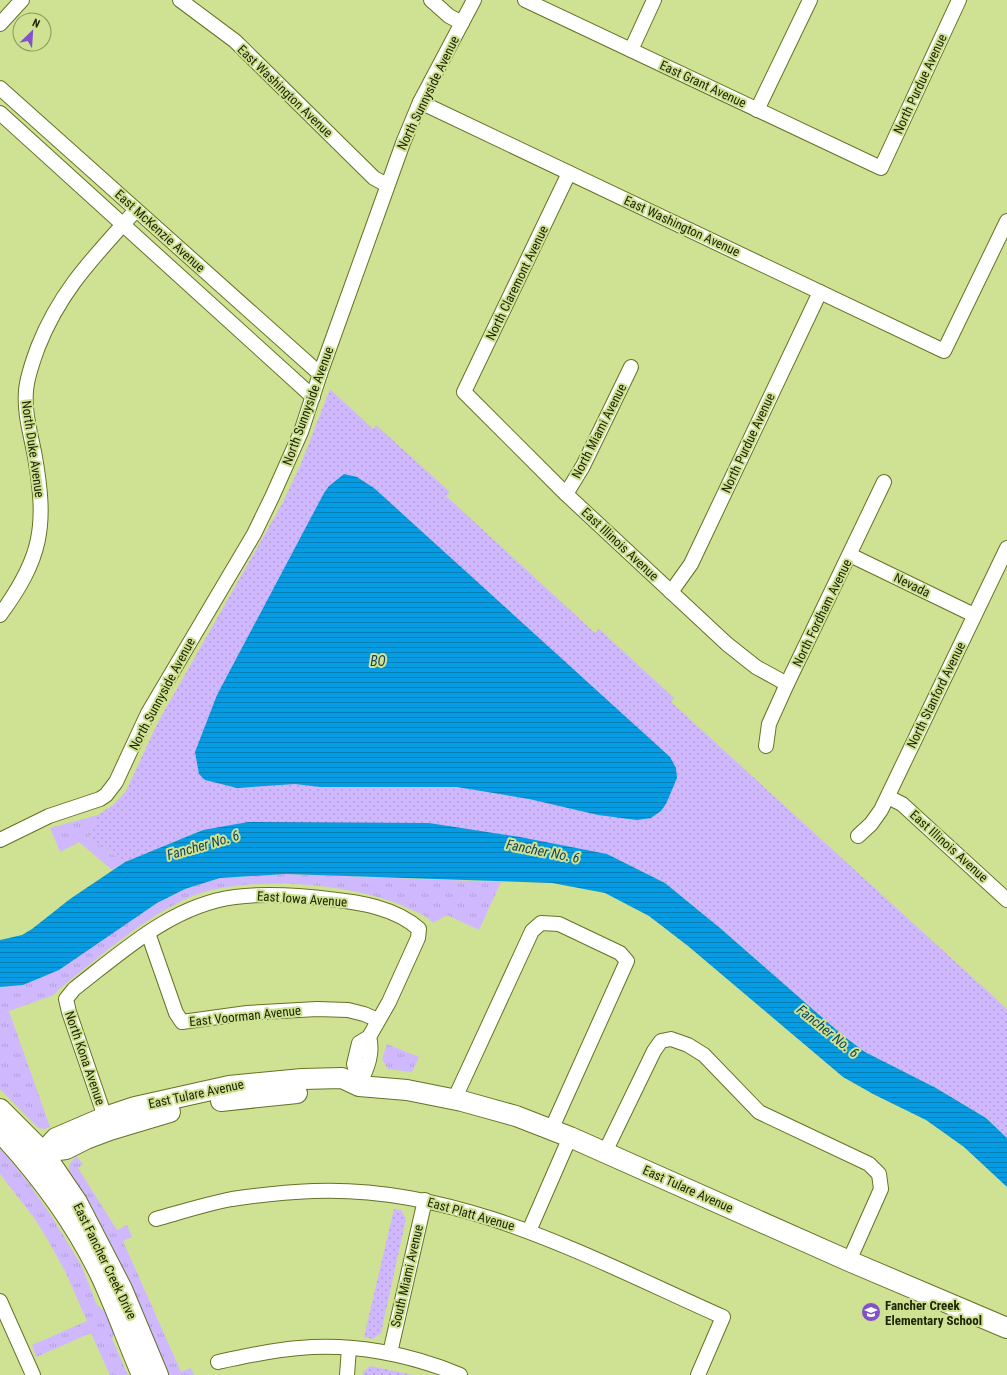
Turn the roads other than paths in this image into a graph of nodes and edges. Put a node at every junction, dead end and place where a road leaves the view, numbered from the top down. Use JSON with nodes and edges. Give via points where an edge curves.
{"nodes":[{"id":1,"x":22,"y":0,"type":"edge"},
{"id":2,"x":180,"y":0,"type":"edge"},
{"id":3,"x":431,"y":0,"type":"edge"},
{"id":4,"x":474,"y":0,"type":"edge"},
{"id":5,"x":525,"y":0,"type":"edge"},
{"id":6,"x":654,"y":0,"type":"edge"},
{"id":7,"x":810,"y":0,"type":"edge"},
{"id":8,"x":959,"y":0,"type":"edge"},
{"id":9,"x":462,"y":23,"type":"junction"},
{"id":10,"x":0,"y":24,"type":"edge"},
{"id":11,"x":631,"y":50,"type":"junction"},
{"id":12,"x":0,"y":88,"type":"edge"},
{"id":13,"x":420,"y":102,"type":"junction"},
{"id":14,"x":758,"y":110,"type":"junction"},
{"id":15,"x":0,"y":113,"type":"edge"},
{"id":16,"x":881,"y":168,"type":"joint"},
{"id":17,"x":569,"y":173,"type":"junction"},
{"id":18,"x":387,"y":185,"type":"junction"},
{"id":19,"x":136,"y":210,"type":"junction"},
{"id":20,"x":1007,"y":221,"type":"edge"},
{"id":21,"x":123,"y":225,"type":"junction"},
{"id":22,"x":820,"y":292,"type":"junction"},
{"id":23,"x":631,"y":367,"type":"dead end"},
{"id":24,"x":320,"y":374,"type":"junction"},
{"id":25,"x":464,"y":392,"type":"joint"},
{"id":26,"x":313,"y":397,"type":"junction"},
{"id":27,"x":884,"y":482,"type":"dead end"},
{"id":28,"x":566,"y":494,"type":"junction"},
{"id":29,"x":1007,"y":548,"type":"edge"},
{"id":30,"x":850,"y":555,"type":"junction"},
{"id":31,"x":671,"y":592,"type":"junction"},
{"id":32,"x":0,"y":615,"type":"edge"},
{"id":33,"x":974,"y":615,"type":"junction"},
{"id":34,"x":787,"y":684,"type":"junction"},
{"id":35,"x":766,"y":746,"type":"dead end"},
{"id":36,"x":888,"y":797,"type":"junction"},
{"id":37,"x":858,"y":836,"type":"dead end"},
{"id":38,"x":0,"y":840,"type":"edge"},
{"id":39,"x":1007,"y":900,"type":"edge"},
{"id":40,"x":148,"y":933,"type":"junction"},
{"id":41,"x":66,"y":999,"type":"joint"},
{"id":42,"x":378,"y":1020,"type":"junction"},
{"id":43,"x":359,"y":1086,"type":"junction"},
{"id":44,"x":454,"y":1100,"type":"junction"},
{"id":45,"x":0,"y":1109,"type":"edge"},
{"id":46,"x":106,"y":1117,"type":"junction"},
{"id":47,"x":551,"y":1130,"type":"junction"},
{"id":48,"x":0,"y":1132,"type":"edge"},
{"id":49,"x":570,"y":1137,"type":"junction"},
{"id":50,"x":605,"y":1152,"type":"junction"},
{"id":51,"x":36,"y":1158,"type":"junction"},
{"id":52,"x":425,"y":1200,"type":"junction"},
{"id":53,"x":156,"y":1219,"type":"dead end"},
{"id":54,"x":529,"y":1231,"type":"junction"},
{"id":55,"x":850,"y":1261,"type":"junction"},
{"id":56,"x":0,"y":1301,"type":"edge"},
{"id":57,"x":1007,"y":1328,"type":"edge"},
{"id":58,"x":349,"y":1348,"type":"junction"},
{"id":59,"x":390,"y":1353,"type":"junction"},
{"id":60,"x":218,"y":1362,"type":"dead end"},
{"id":61,"x":33,"y":1375,"type":"edge"},
{"id":62,"x":142,"y":1375,"type":"edge"},
{"id":63,"x":158,"y":1375,"type":"edge"},
{"id":64,"x":347,"y":1375,"type":"edge"},
{"id":65,"x":460,"y":1375,"type":"edge"},
{"id":66,"x":698,"y":1375,"type":"edge"}],
"edges":[{"from":1,"to":10,"type":"street"},
{"from":2,"to":18,"type":"street","name":"East Washington Avenue","via":[[235,41],[374,178]]},
{"from":3,"to":9,"type":"street","via":[[449,16]]},
{"from":4,"to":9,"type":"street","name":"North Sunnyside Avenue"},
{"from":5,"to":11,"type":"street","name":"East Grant Avenue"},
{"from":6,"to":11,"type":"street"},
{"from":7,"to":14,"type":"street"},
{"from":8,"to":16,"type":"street","name":"North Purdue Avenue"},
{"from":9,"to":13,"type":"street","name":"North Sunnyside Avenue"},
{"from":11,"to":14,"type":"street","name":"East Grant Avenue"},
{"from":12,"to":19,"type":"street","name":"East McKenzie Avenue"},
{"from":13,"to":17,"type":"street","name":"East Washington Avenue"},
{"from":13,"to":18,"type":"street","name":"North Sunnyside Avenue"},
{"from":14,"to":16,"type":"street","name":"East Grant Avenue"},
{"from":15,"to":21,"type":"street","name":"East McKenzie Avenue"},
{"from":17,"to":22,"type":"street","name":"East Washington Avenue"},
{"from":17,"to":25,"type":"street","name":"North Claremont Avenue"},
{"from":18,"to":24,"type":"street","name":"North Sunnyside Avenue"},
{"from":19,"to":21,"type":"street","name":"North Duke Avenue"},
{"from":19,"to":24,"type":"street","name":"East McKenzie Avenue"},
{"from":20,"to":22,"type":"street","name":"East Washington Avenue","via":[[944,350]]},
{"from":21,"to":26,"type":"street","name":"East McKenzie Avenue"},
{"from":21,"to":32,"type":"street","name":"North Duke Avenue","via":[[70,285],[55,310],[32,362],[26,390],[27,415],[40,484],[39,540],[31,566],[19,589]]},
{"from":22,"to":31,"type":"street","name":"North Purdue Avenue","via":[[691,564]]},
{"from":23,"to":28,"type":"street","name":"North Miami Avenue","via":[[583,466]]},
{"from":24,"to":26,"type":"street","name":"North Sunnyside Avenue"},
{"from":25,"to":28,"type":"street","name":"East Illinois Avenue"},
{"from":26,"to":38,"type":"street","name":"North Sunnyside Avenue","via":[[288,463],[254,534],[148,713],[116,782],[106,795],[92,803],[49,816]]},
{"from":27,"to":30,"type":"street","name":"North Fordham Avenue"},
{"from":28,"to":31,"type":"street","name":"East Illinois Avenue"},
{"from":29,"to":33,"type":"street","name":"North Stanford Avenue"},
{"from":30,"to":33,"type":"street","name":"Nevada"},
{"from":30,"to":34,"type":"street","name":"North Fordham Avenue"},
{"from":31,"to":34,"type":"street","name":"East Illinois Avenue","via":[[756,667]]},
{"from":33,"to":36,"type":"street","name":"North Stanford Avenue"},
{"from":34,"to":35,"type":"street","name":"North Fordham Avenue","via":[[769,724]]},
{"from":36,"to":37,"type":"street","name":"North Stanford Avenue","via":[[871,824]]},
{"from":36,"to":39,"type":"street","name":"East Illinois Avenue","via":[[902,804]]},
{"from":40,"to":41,"type":"street","name":"East Iowa Avenue","via":[[74,989]]},
{"from":40,"to":42,"type":"street","name":"East Voorman Avenue","via":[[176,1013],[182,1022],[247,1013],[317,1009],[348,1010]]},
{"from":40,"to":42,"type":"street","name":"East Iowa Avenue","via":[[189,910],[211,902],[261,895],[313,897],[363,904],[401,917],[419,929],[418,938]]},
{"from":41,"to":46,"type":"street","name":"North Kona Avenue"},
{"from":42,"to":43,"type":"street","via":[[369,1037],[359,1043],[355,1053],[354,1064]]},
{"from":43,"to":44,"type":"street","name":"East Tulare Avenue","via":[[407,1090]]},
{"from":43,"to":46,"type":"street","name":"East Tulare Avenue","via":[[342,1078],[261,1082],[166,1099]]},
{"from":43,"to":51,"type":"street","name":"East Tulare Avenue","via":[[342,1092],[305,1092],[196,1105],[152,1116]]},
{"from":44,"to":47,"type":"street","name":"East Tulare Avenue","via":[[516,1116]]},
{"from":44,"to":47,"type":"street","via":[[532,931],[541,923],[559,924],[620,953],[626,961]]},
{"from":45,"to":51,"type":"street"},
{"from":46,"to":51,"type":"street","name":"East Tulare Avenue","via":[[56,1138]]},
{"from":47,"to":49,"type":"street","name":"East Tulare Avenue"},
{"from":48,"to":51,"type":"street"},
{"from":49,"to":50,"type":"street","name":"East Tulare Avenue"},
{"from":49,"to":54,"type":"street"},
{"from":50,"to":55,"type":"street","name":"East Tulare Avenue"},
{"from":50,"to":55,"type":"street","via":[[661,1041],[671,1039],[688,1045],[704,1055],[760,1112],[869,1164],[879,1174],[881,1189]]},
{"from":51,"to":62,"type":"street","name":"East Fancher Creek Drive","via":[[62,1210],[101,1276]]},
{"from":51,"to":63,"type":"street","name":"East Fancher Creek Drive","via":[[77,1202],[122,1289]]},
{"from":52,"to":53,"type":"street","name":"East Platt Avenue","via":[[361,1192],[283,1193],[231,1200]]},
{"from":52,"to":54,"type":"street","name":"East Platt Avenue","via":[[487,1216]]},
{"from":52,"to":59,"type":"street","name":"South Miami Avenue"},
{"from":54,"to":66,"type":"street","name":"East Platt Avenue","via":[[722,1317]]},
{"from":55,"to":57,"type":"street","name":"East Tulare Avenue"},
{"from":56,"to":61,"type":"street"},
{"from":58,"to":59,"type":"street"},
{"from":58,"to":60,"type":"street","via":[[300,1347]]},
{"from":58,"to":64,"type":"street"},
{"from":59,"to":65,"type":"street"}]}
